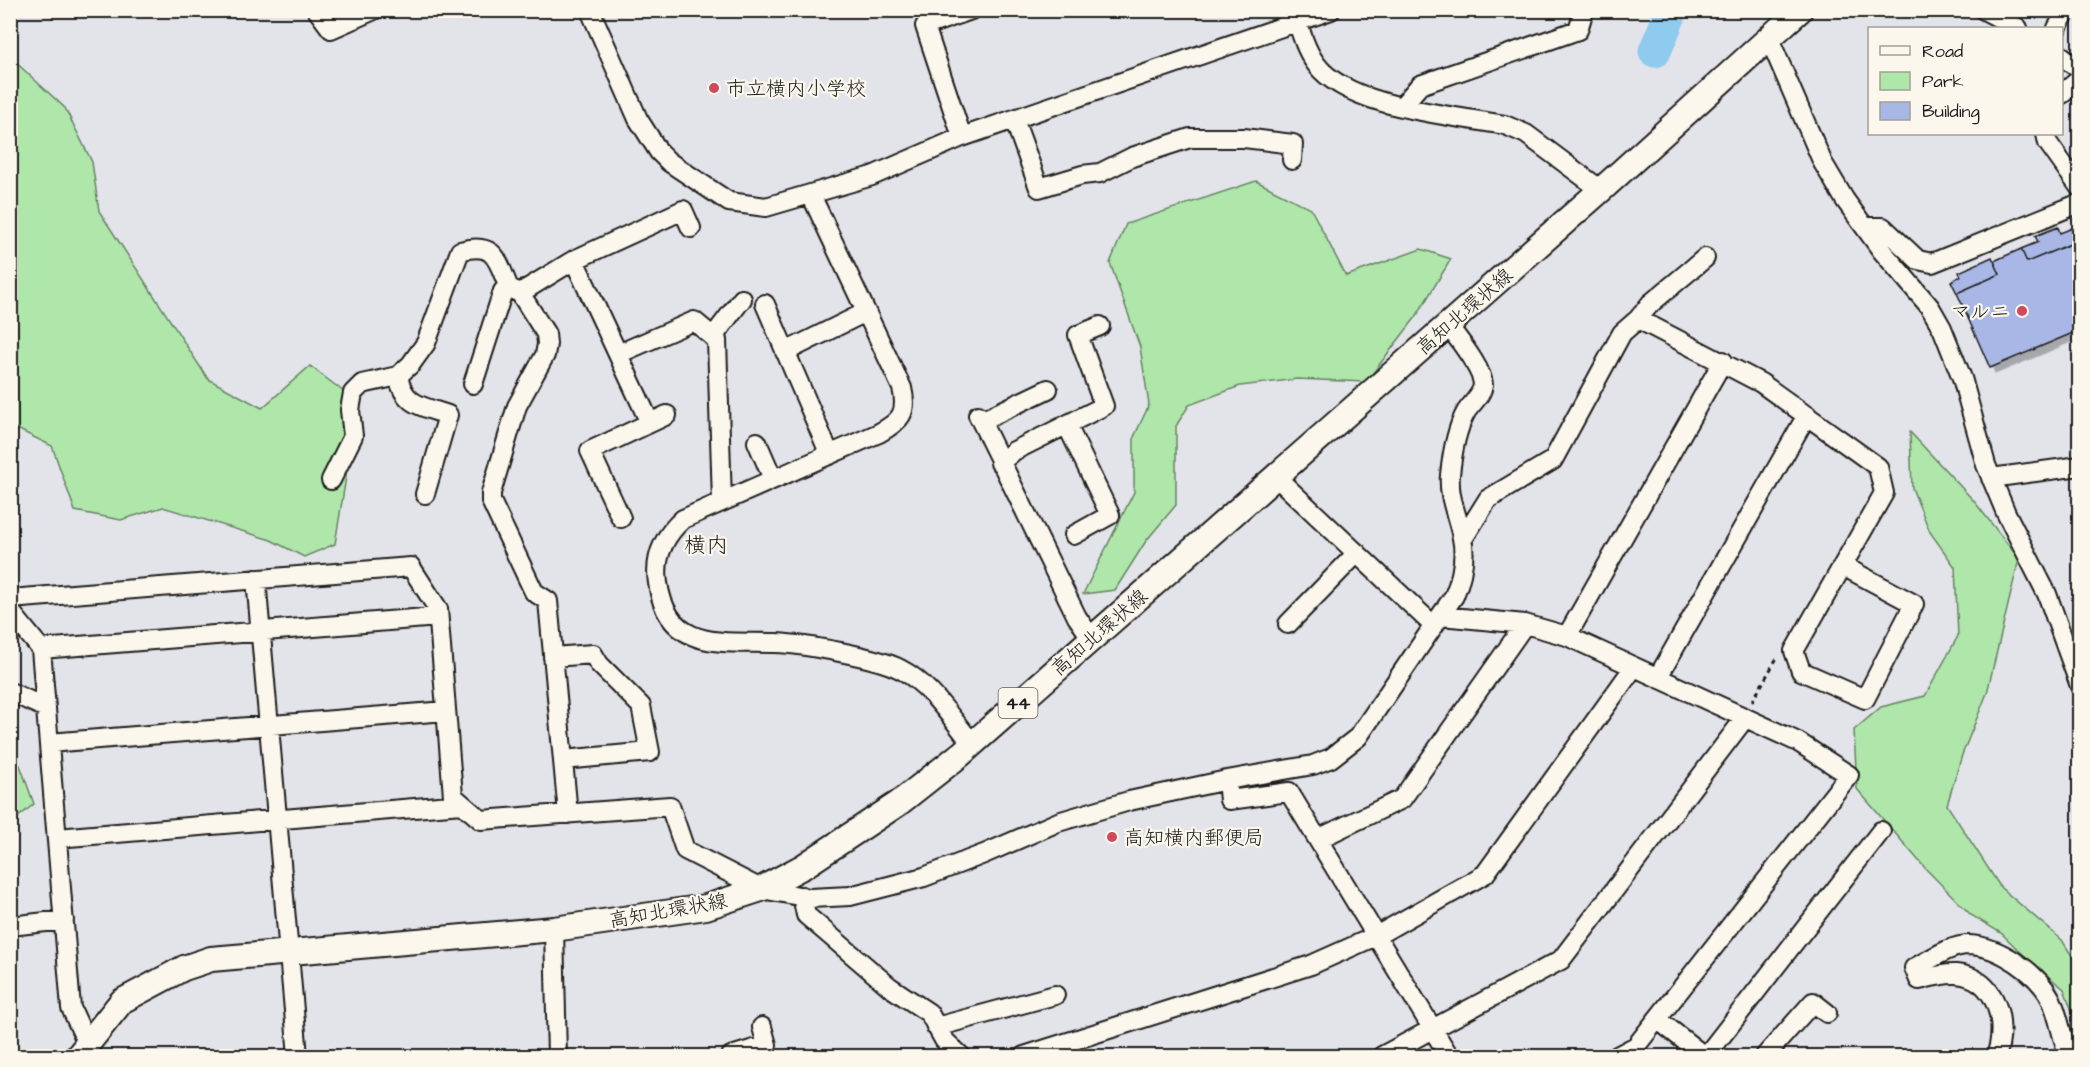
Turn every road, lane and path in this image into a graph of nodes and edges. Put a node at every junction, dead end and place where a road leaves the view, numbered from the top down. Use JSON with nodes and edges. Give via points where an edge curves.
{"nodes":[{"id":1,"x":317,"y":10,"type":"edge"},
{"id":2,"x":374,"y":10,"type":"edge"},
{"id":3,"x":590,"y":10,"type":"edge"},
{"id":4,"x":971,"y":10,"type":"edge"},
{"id":5,"x":1331,"y":10,"type":"edge"},
{"id":6,"x":1584,"y":10,"type":"edge"},
{"id":7,"x":1800,"y":10,"type":"edge"},
{"id":8,"x":1984,"y":10,"type":"edge"},
{"id":9,"x":2067,"y":10,"type":"edge"},
{"id":10,"x":1296,"y":16,"type":"edge"},
{"id":11,"x":2016,"y":27,"type":"edge"},
{"id":12,"x":2058,"y":27,"type":"edge"},
{"id":13,"x":1769,"y":38,"type":"junction"},
{"id":14,"x":2063,"y":58,"type":"edge"},
{"id":15,"x":2079,"y":70,"type":"edge"},
{"id":16,"x":2079,"y":79,"type":"edge"},
{"id":17,"x":2063,"y":92,"type":"edge"},
{"id":18,"x":1402,"y":106,"type":"junction"},
{"id":19,"x":1014,"y":119,"type":"junction"},
{"id":20,"x":2046,"y":135,"type":"edge"},
{"id":21,"x":962,"y":137,"type":"junction"},
{"id":22,"x":1292,"y":160,"type":"dead end"},
{"id":23,"x":2074,"y":181,"type":"edge"},
{"id":24,"x":1601,"y":190,"type":"junction"},
{"id":25,"x":811,"y":195,"type":"junction"},
{"id":26,"x":2079,"y":203,"type":"edge"},
{"id":27,"x":691,"y":228,"type":"dead end"},
{"id":28,"x":1865,"y":228,"type":"junction"},
{"id":29,"x":1706,"y":258,"type":"dead end"},
{"id":30,"x":574,"y":260,"type":"junction"},
{"id":31,"x":515,"y":290,"type":"junction"},
{"id":32,"x":742,"y":299,"type":"dead end"},
{"id":33,"x":765,"y":304,"type":"dead end"},
{"id":34,"x":866,"y":312,"type":"junction"},
{"id":35,"x":1638,"y":319,"type":"junction"},
{"id":36,"x":1448,"y":325,"type":"junction"},
{"id":37,"x":1100,"y":326,"type":"dead end"},
{"id":38,"x":713,"y":337,"type":"junction"},
{"id":39,"x":786,"y":352,"type":"junction"},
{"id":40,"x":618,"y":354,"type":"junction"},
{"id":41,"x":1724,"y":361,"type":"junction"},
{"id":42,"x":398,"y":376,"type":"junction"},
{"id":43,"x":473,"y":384,"type":"dead end"},
{"id":44,"x":1048,"y":389,"type":"dead end"},
{"id":45,"x":667,"y":415,"type":"dead end"},
{"id":46,"x":1807,"y":415,"type":"junction"},
{"id":47,"x":650,"y":423,"type":"junction"},
{"id":48,"x":1067,"y":424,"type":"junction"},
{"id":49,"x":757,"y":442,"type":"dead end"},
{"id":50,"x":830,"y":455,"type":"junction"},
{"id":51,"x":1000,"y":463,"type":"junction"},
{"id":52,"x":2079,"y":466,"type":"edge"},
{"id":53,"x":1276,"y":477,"type":"junction"},
{"id":54,"x":1991,"y":478,"type":"junction"},
{"id":55,"x":773,"y":479,"type":"junction"},
{"id":56,"x":331,"y":480,"type":"dead end"},
{"id":57,"x":425,"y":494,"type":"dead end"},
{"id":58,"x":722,"y":502,"type":"junction"},
{"id":59,"x":621,"y":518,"type":"dead end"},
{"id":60,"x":1074,"y":535,"type":"dead end"},
{"id":61,"x":1463,"y":539,"type":"junction"},
{"id":62,"x":1357,"y":553,"type":"junction"},
{"id":63,"x":1843,"y":566,"type":"junction"},
{"id":64,"x":256,"y":579,"type":"junction"},
{"id":65,"x":10,"y":599,"type":"edge"},
{"id":66,"x":10,"y":611,"type":"edge"},
{"id":67,"x":438,"y":617,"type":"junction"},
{"id":68,"x":1438,"y":621,"type":"junction"},
{"id":69,"x":1288,"y":624,"type":"dead end"},
{"id":70,"x":1525,"y":624,"type":"junction"},
{"id":71,"x":261,"y":631,"type":"junction"},
{"id":72,"x":1567,"y":636,"type":"junction"},
{"id":73,"x":1092,"y":639,"type":"junction"},
{"id":74,"x":41,"y":649,"type":"junction"},
{"id":75,"x":1794,"y":651,"type":"junction"},
{"id":76,"x":553,"y":657,"type":"junction"},
{"id":77,"x":1634,"y":667,"type":"junction"},
{"id":78,"x":1658,"y":677,"type":"junction"},
{"id":79,"x":2079,"y":686,"type":"edge"},
{"id":80,"x":10,"y":692,"type":"edge"},
{"id":81,"x":46,"y":708,"type":"junction"},
{"id":82,"x":446,"y":711,"type":"junction"},
{"id":83,"x":1745,"y":718,"type":"junction"},
{"id":84,"x":269,"y":725,"type":"junction"},
{"id":85,"x":49,"y":743,"type":"junction"},
{"id":86,"x":972,"y":743,"type":"junction"},
{"id":87,"x":563,"y":760,"type":"junction"},
{"id":88,"x":1227,"y":780,"type":"junction"},
{"id":89,"x":462,"y":804,"type":"junction"},
{"id":90,"x":568,"y":814,"type":"junction"},
{"id":91,"x":277,"y":820,"type":"junction"},
{"id":92,"x":1881,"y":831,"type":"dead end"},
{"id":93,"x":57,"y":838,"type":"junction"},
{"id":94,"x":1318,"y":839,"type":"junction"},
{"id":95,"x":761,"y":889,"type":"junction"},
{"id":96,"x":802,"y":896,"type":"junction"},
{"id":97,"x":64,"y":920,"type":"junction"},
{"id":98,"x":10,"y":926,"type":"edge"},
{"id":99,"x":554,"y":929,"type":"junction"},
{"id":100,"x":1376,"y":936,"type":"junction"},
{"id":101,"x":289,"y":950,"type":"junction"},
{"id":102,"x":1055,"y":995,"type":"dead end"},
{"id":103,"x":1827,"y":1013,"type":"dead end"},
{"id":104,"x":1657,"y":1019,"type":"junction"},
{"id":105,"x":762,"y":1027,"type":"dead end"},
{"id":106,"x":936,"y":1027,"type":"junction"},
{"id":107,"x":1433,"y":1029,"type":"junction"},
{"id":108,"x":82,"y":1050,"type":"edge"},
{"id":109,"x":298,"y":1056,"type":"edge"},
{"id":110,"x":557,"y":1056,"type":"edge"},
{"id":111,"x":731,"y":1056,"type":"edge"},
{"id":112,"x":961,"y":1056,"type":"edge"},
{"id":113,"x":1024,"y":1056,"type":"edge"},
{"id":114,"x":1382,"y":1056,"type":"edge"},
{"id":115,"x":1449,"y":1056,"type":"edge"},
{"id":116,"x":1617,"y":1056,"type":"edge"},
{"id":117,"x":1705,"y":1056,"type":"edge"},
{"id":118,"x":1766,"y":1056,"type":"edge"},
{"id":119,"x":1996,"y":1056,"type":"edge"},
{"id":120,"x":2070,"y":1056,"type":"edge"}],
"edges":[{"from":1,"to":2,"type":"street","via":[[331,29]]},
{"from":3,"to":25,"type":"street","via":[[638,119],[669,162],[729,202],[766,207]]},
{"from":4,"to":21,"type":"street","via":[[925,26]]},
{"from":5,"to":10,"type":"street"},
{"from":6,"to":18,"type":"street","via":[[1578,30],[1420,85]]},
{"from":7,"to":13,"type":"main road","name":"高知北環状線","number":"44"},
{"from":8,"to":11,"type":"street"},
{"from":9,"to":12,"type":"street"},
{"from":10,"to":18,"type":"street","via":[[1307,49],[1327,77],[1369,100]]},
{"from":10,"to":19,"type":"street"},
{"from":13,"to":24,"type":"main road","name":"高知北環状線","number":"44"},
{"from":13,"to":28,"type":"street","via":[[1823,163]]},
{"from":14,"to":15,"type":"street"},
{"from":16,"to":17,"type":"street"},
{"from":18,"to":24,"type":"street","via":[[1505,125],[1526,134]]},
{"from":19,"to":21,"type":"street"},
{"from":19,"to":22,"type":"street","via":[[1039,188],[1100,173],[1132,157],[1190,138],[1244,138],[1293,144]]},
{"from":20,"to":23,"type":"street"},
{"from":21,"to":25,"type":"street","via":[[872,176]]},
{"from":24,"to":36,"type":"main road","name":"高知北環状線","number":"44"},
{"from":25,"to":34,"type":"street"},
{"from":26,"to":28,"type":"street","via":[[1932,263],[1918,260],[1883,227]]},
{"from":27,"to":30,"type":"street","via":[[683,210]]},
{"from":28,"to":54,"type":"street","via":[[1930,307],[1942,328],[1957,363]]},
{"from":29,"to":35,"type":"street","via":[[1650,304]]},
{"from":30,"to":31,"type":"street"},
{"from":30,"to":40,"type":"street"},
{"from":31,"to":42,"type":"street","via":[[494,254],[486,248],[460,251],[426,343]]},
{"from":31,"to":43,"type":"street","via":[[503,291]]},
{"from":31,"to":76,"type":"street","via":[[546,334],[547,344],[517,406],[491,501],[534,592],[548,602]]},
{"from":32,"to":38,"type":"street"},
{"from":33,"to":39,"type":"street"},
{"from":34,"to":39,"type":"street"},
{"from":34,"to":50,"type":"street","via":[[902,388],[906,405],[891,426]]},
{"from":35,"to":41,"type":"street"},
{"from":35,"to":61,"type":"street","via":[[1622,333],[1553,460],[1488,499]]},
{"from":36,"to":53,"type":"main road","name":"高知北環状線","number":"44"},
{"from":36,"to":61,"type":"street","via":[[1479,370],[1483,384],[1457,437],[1450,475],[1451,503]]},
{"from":37,"to":48,"type":"street","via":[[1078,335],[1104,406]]},
{"from":38,"to":40,"type":"street","via":[[694,321]]},
{"from":38,"to":58,"type":"street","via":[[717,340]]},
{"from":39,"to":50,"type":"street"},
{"from":40,"to":47,"type":"street"},
{"from":41,"to":46,"type":"street"},
{"from":41,"to":72,"type":"street"},
{"from":42,"to":56,"type":"street","via":[[362,384],[352,393],[353,436]]},
{"from":42,"to":57,"type":"street","via":[[400,390],[409,401],[448,415]]},
{"from":44,"to":51,"type":"street","via":[[979,418]]},
{"from":45,"to":47,"type":"street"},
{"from":46,"to":63,"type":"street","via":[[1878,467],[1884,493]]},
{"from":46,"to":78,"type":"street"},
{"from":47,"to":59,"type":"street","via":[[590,450]]},
{"from":48,"to":51,"type":"street","via":[[1014,450]]},
{"from":48,"to":60,"type":"street","via":[[1110,515]]},
{"from":49,"to":55,"type":"street"},
{"from":50,"to":55,"type":"street"},
{"from":51,"to":73,"type":"street","via":[[1077,617]]},
{"from":52,"to":54,"type":"street"},
{"from":53,"to":62,"type":"street"},
{"from":53,"to":73,"type":"main road","name":"高知北環状線","number":"44"},
{"from":54,"to":79,"type":"street","via":[[2047,594]]},
{"from":55,"to":58,"type":"street"},
{"from":58,"to":86,"type":"street","via":[[683,519],[668,532],[658,563],[659,592],[672,619],[685,631],[709,642],[802,645],[899,668],[920,682]]},
{"from":61,"to":68,"type":"street","via":[[1460,582]]},
{"from":62,"to":68,"type":"street"},
{"from":62,"to":69,"type":"street"},
{"from":63,"to":75,"type":"street"},
{"from":63,"to":75,"type":"street","via":[[1914,604],[1865,699],[1801,671]]},
{"from":64,"to":65,"type":"street"},
{"from":64,"to":67,"type":"street","via":[[411,567],[438,609]]},
{"from":64,"to":71,"type":"street"},
{"from":66,"to":74,"type":"street"},
{"from":67,"to":71,"type":"street"},
{"from":67,"to":82,"type":"street"},
{"from":68,"to":70,"type":"street"},
{"from":68,"to":88,"type":"street","via":[[1358,738],[1347,747],[1313,765]]},
{"from":70,"to":72,"type":"street"},
{"from":70,"to":94,"type":"street","via":[[1402,799]]},
{"from":71,"to":74,"type":"street"},
{"from":71,"to":84,"type":"street"},
{"from":72,"to":77,"type":"street"},
{"from":73,"to":86,"type":"main road","name":"高知北環状線","number":"44"},
{"from":74,"to":81,"type":"street"},
{"from":75,"to":83,"type":"path","via":[[1775,658]]},
{"from":76,"to":87,"type":"street"},
{"from":76,"to":87,"type":"street","via":[[593,654],[640,706],[650,752]]},
{"from":77,"to":78,"type":"street"},
{"from":77,"to":100,"type":"street","via":[[1485,874]]},
{"from":78,"to":83,"type":"street"},
{"from":80,"to":81,"type":"street"},
{"from":81,"to":85,"type":"street"},
{"from":82,"to":84,"type":"street"},
{"from":82,"to":89,"type":"street","via":[[453,796]]},
{"from":83,"to":104,"type":"street","via":[[1798,742],[1849,775]]},
{"from":83,"to":107,"type":"street","via":[[1561,960]]},
{"from":84,"to":85,"type":"street"},
{"from":84,"to":91,"type":"street"},
{"from":85,"to":93,"type":"street"},
{"from":86,"to":95,"type":"main road","name":"高知北環状線","number":"44","via":[[899,803],[804,866]]},
{"from":87,"to":90,"type":"street"},
{"from":88,"to":94,"type":"street","via":[[1229,800],[1289,792]]},
{"from":88,"to":96,"type":"street","via":[[1129,801],[1058,822],[924,877],[850,896]]},
{"from":89,"to":90,"type":"street","via":[[481,820]]},
{"from":89,"to":91,"type":"street"},
{"from":90,"to":95,"type":"street","via":[[670,806],[685,850]]},
{"from":91,"to":93,"type":"street"},
{"from":91,"to":101,"type":"street"},
{"from":92,"to":117,"type":"street"},
{"from":93,"to":97,"type":"street"},
{"from":94,"to":100,"type":"street"},
{"from":95,"to":96,"type":"street"},
{"from":95,"to":99,"type":"main road","name":"高知北環状線","number":"44","via":[[706,907]]},
{"from":96,"to":106,"type":"street","via":[[806,915],[890,987],[928,1013]]},
{"from":97,"to":98,"type":"street"},
{"from":97,"to":108,"type":"street","via":[[71,1008]]},
{"from":99,"to":101,"type":"main road","name":"高知北環状線","number":"44"},
{"from":99,"to":110,"type":"street"},
{"from":100,"to":107,"type":"street"},
{"from":100,"to":113,"type":"street","via":[[1311,965]]},
{"from":101,"to":108,"type":"main road","name":"高知北環状線","number":"44","via":[[212,959],[184,968],[122,1000]]},
{"from":101,"to":109,"type":"street"},
{"from":102,"to":106,"type":"street"},
{"from":103,"to":118,"type":"street","via":[[1813,1002]]},
{"from":104,"to":116,"type":"street","via":[[1636,1046]]},
{"from":104,"to":117,"type":"street"},
{"from":105,"to":111,"type":"street","via":[[767,1045]]},
{"from":106,"to":112,"type":"street"},
{"from":107,"to":114,"type":"street"},
{"from":107,"to":115,"type":"street"},
{"from":119,"to":120,"type":"street","via":[[2002,1026],[1997,1003],[1982,984],[1957,974],[1919,980],[1914,968],[1968,945],[1988,948],[2010,959],[2034,976],[2050,997]]}]}
